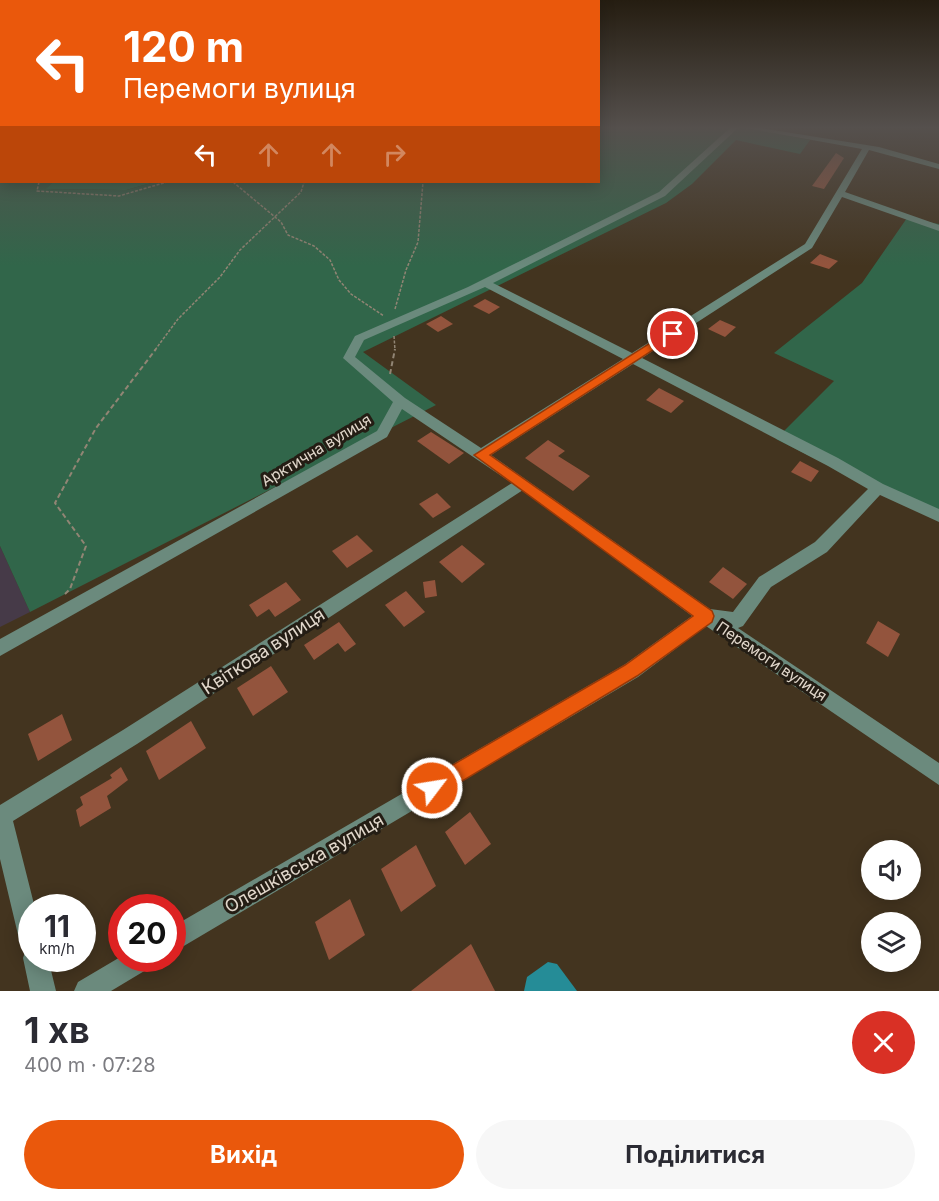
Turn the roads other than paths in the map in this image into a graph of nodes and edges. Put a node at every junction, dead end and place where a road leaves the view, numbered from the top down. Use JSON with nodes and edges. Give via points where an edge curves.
{"nodes":[{"id":1,"x":685,"y":173,"type":"edge"},
{"id":2,"x":853,"y":173,"type":"edge"},
{"id":3,"x":842,"y":194,"type":"junction"},
{"id":4,"x":939,"y":228,"type":"edge"},
{"id":5,"x":486,"y":283,"type":"junction"},
{"id":6,"x":634,"y":359,"type":"junction"},
{"id":7,"x":400,"y":401,"type":"junction"},
{"id":8,"x":481,"y":455,"type":"junction"},
{"id":9,"x":523,"y":483,"type":"junction"},
{"id":10,"x":878,"y":488,"type":"junction"},
{"id":11,"x":939,"y":516,"type":"edge"},
{"id":12,"x":706,"y":616,"type":"junction"},
{"id":13,"x":0,"y":648,"type":"edge"},
{"id":14,"x":939,"y":775,"type":"edge"},
{"id":15,"x":1,"y":816,"type":"edge"},
{"id":16,"x":20,"y":894,"type":"edge"},
{"id":17,"x":186,"y":933,"type":"edge"},
{"id":18,"x":38,"y":972,"type":"edge"},
{"id":19,"x":119,"y":972,"type":"edge"},
{"id":20,"x":43,"y":991,"type":"edge"},
{"id":21,"x":87,"y":991,"type":"edge"}],
"edges":[{"from":1,"to":5,"type":"lane","via":[[662,194]]},
{"from":2,"to":3,"type":"lane"},
{"from":3,"to":4,"type":"lane"},
{"from":3,"to":6,"type":"lane","via":[[809,246]]},
{"from":5,"to":6,"type":"lane"},
{"from":5,"to":7,"type":"lane","via":[[359,338],[350,358]]},
{"from":6,"to":8,"type":"lane"},
{"from":6,"to":10,"type":"lane"},
{"from":7,"to":8,"type":"lane","name":"Перемоги вулиця"},
{"from":7,"to":13,"type":"lane","name":"Арктична вулиця","via":[[382,434]]},
{"from":8,"to":9,"type":"lane","name":"Перемоги вулиця"},
{"from":9,"to":12,"type":"lane","name":"Перемоги вулиця"},
{"from":9,"to":15,"type":"lane","name":"Квіткова вулиця"},
{"from":10,"to":11,"type":"lane"},
{"from":10,"to":12,"type":"lane","via":[[821,548],[765,582],[737,620]]},
{"from":12,"to":14,"type":"lane","name":"Перемоги вулиця"},
{"from":12,"to":17,"type":"lane","name":"Олешківська вулиця","via":[[631,671]]},
{"from":15,"to":16,"type":"lane"},
{"from":18,"to":20,"type":"lane"},
{"from":19,"to":21,"type":"lane"}]}
